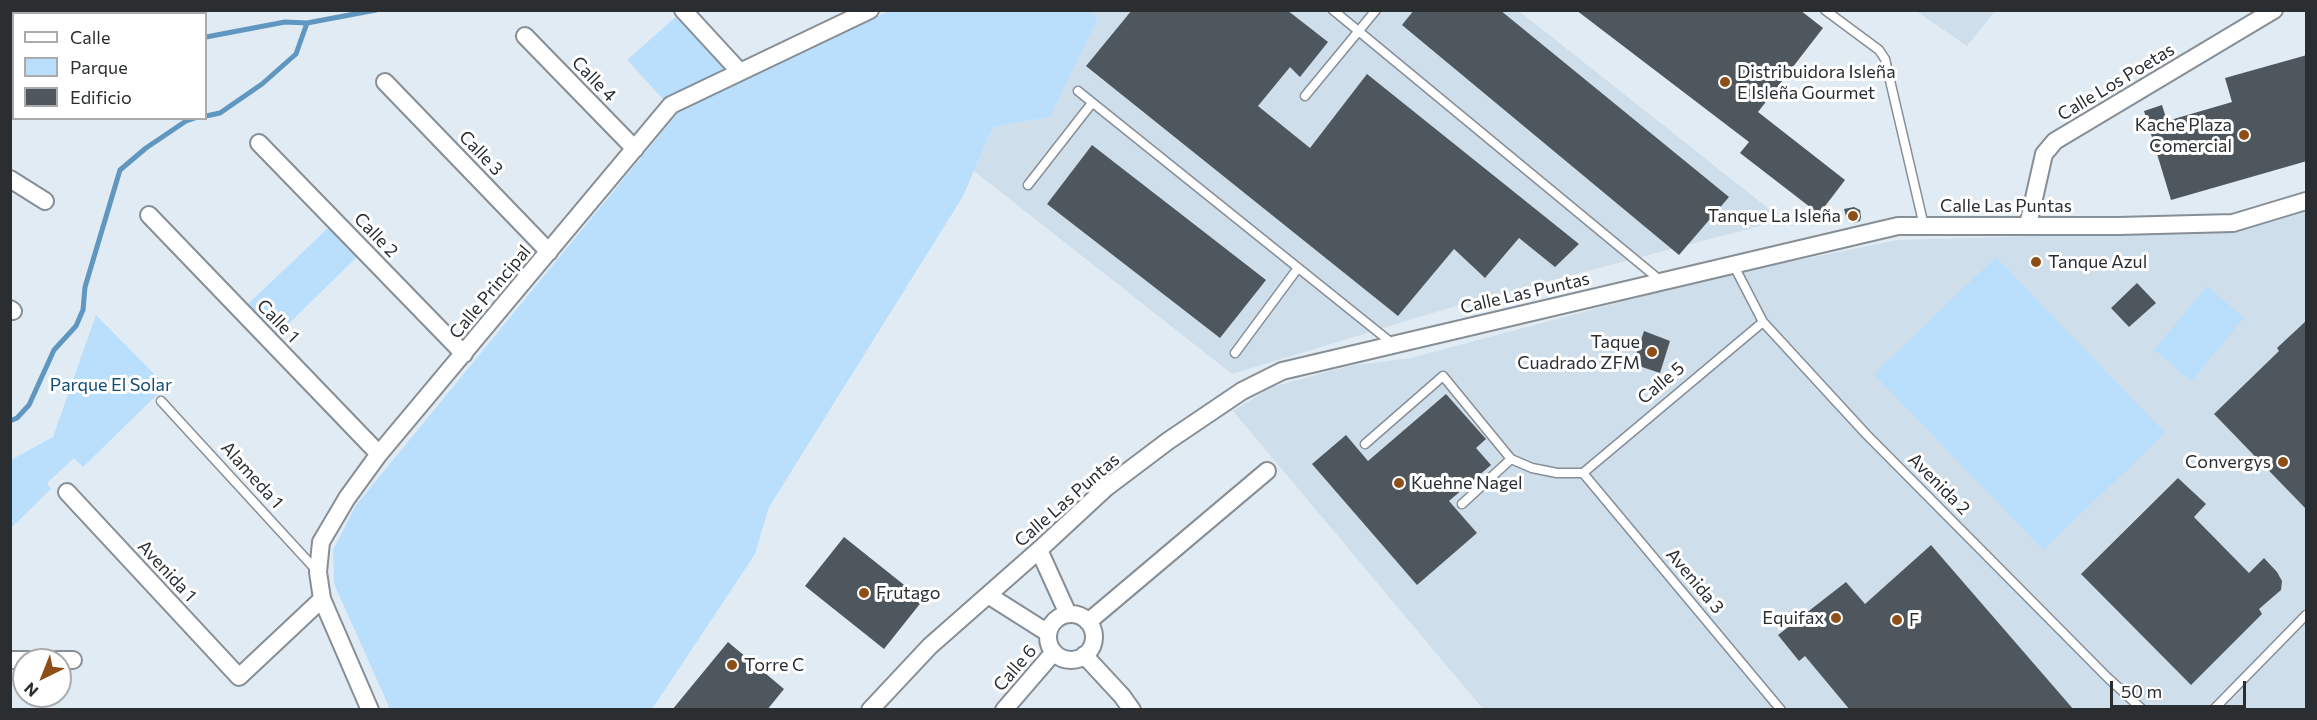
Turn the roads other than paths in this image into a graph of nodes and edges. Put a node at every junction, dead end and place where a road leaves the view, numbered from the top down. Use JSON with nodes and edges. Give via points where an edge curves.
{"nodes":[{"id":1,"x":683,"y":10,"type":"edge"},
{"id":2,"x":1333,"y":10,"type":"edge"},
{"id":3,"x":1376,"y":10,"type":"edge"},
{"id":4,"x":1825,"y":10,"type":"edge"},
{"id":5,"x":2274,"y":10,"type":"edge"},
{"id":6,"x":866,"y":11,"type":"edge"},
{"id":7,"x":1358,"y":31,"type":"junction"},
{"id":8,"x":525,"y":36,"type":"dead end"},
{"id":9,"x":740,"y":72,"type":"junction"},
{"id":10,"x":385,"y":82,"type":"dead end"},
{"id":11,"x":1078,"y":91,"type":"dead end"},
{"id":12,"x":1305,"y":96,"type":"dead end"},
{"id":13,"x":1092,"y":102,"type":"junction"},
{"id":14,"x":259,"y":143,"type":"dead end"},
{"id":15,"x":635,"y":149,"type":"junction"},
{"id":16,"x":10,"y":179,"type":"edge"},
{"id":17,"x":1028,"y":185,"type":"dead end"},
{"id":18,"x":45,"y":201,"type":"dead end"},
{"id":19,"x":2307,"y":201,"type":"edge"},
{"id":20,"x":148,"y":214,"type":"dead end"},
{"id":21,"x":1924,"y":225,"type":"junction"},
{"id":22,"x":2028,"y":225,"type":"junction"},
{"id":23,"x":549,"y":252,"type":"junction"},
{"id":24,"x":1733,"y":264,"type":"junction"},
{"id":25,"x":1298,"y":268,"type":"junction"},
{"id":26,"x":1661,"y":281,"type":"junction"},
{"id":27,"x":1763,"y":322,"type":"junction"},
{"id":28,"x":1393,"y":344,"type":"junction"},
{"id":29,"x":1234,"y":353,"type":"dead end"},
{"id":30,"x":464,"y":354,"type":"junction"},
{"id":31,"x":162,"y":401,"type":"dead end"},
{"id":32,"x":1365,"y":444,"type":"dead end"},
{"id":33,"x":379,"y":454,"type":"junction"},
{"id":34,"x":1511,"y":459,"type":"junction"},
{"id":35,"x":1268,"y":471,"type":"dead end"},
{"id":36,"x":1583,"y":473,"type":"junction"},
{"id":37,"x":67,"y":492,"type":"dead end"},
{"id":38,"x":1462,"y":504,"type":"dead end"},
{"id":39,"x":1039,"y":550,"type":"junction"},
{"id":40,"x":318,"y":572,"type":"junction"},
{"id":41,"x":988,"y":595,"type":"junction"},
{"id":42,"x":322,"y":599,"type":"junction"},
{"id":43,"x":1068,"y":614,"type":"junction"},
{"id":44,"x":2307,"y":615,"type":"edge"},
{"id":45,"x":1088,"y":622,"type":"junction"},
{"id":46,"x":1048,"y":633,"type":"junction"},
{"id":47,"x":1054,"y":652,"type":"junction"},
{"id":48,"x":1084,"y":655,"type":"junction"},
{"id":49,"x":10,"y":660,"type":"edge"},
{"id":50,"x":73,"y":660,"type":"dead end"},
{"id":51,"x":370,"y":710,"type":"edge"},
{"id":52,"x":870,"y":710,"type":"edge"},
{"id":53,"x":1004,"y":710,"type":"edge"},
{"id":54,"x":1132,"y":710,"type":"edge"},
{"id":55,"x":1781,"y":710,"type":"edge"},
{"id":56,"x":2144,"y":710,"type":"edge"},
{"id":57,"x":2213,"y":710,"type":"edge"}],
"edges":[{"from":1,"to":9,"type":"street"},
{"from":2,"to":7,"type":"lane"},
{"from":3,"to":7,"type":"lane"},
{"from":4,"to":21,"type":"lane","via":[[1879,50],[1885,59]]},
{"from":5,"to":22,"type":"street","name":"Calle Los Poetas","via":[[2055,141],[2044,154]]},
{"from":6,"to":9,"type":"street","name":"Calle Principal"},
{"from":7,"to":12,"type":"lane"},
{"from":7,"to":26,"type":"lane"},
{"from":8,"to":15,"type":"street","name":"Calle 4"},
{"from":9,"to":15,"type":"street","name":"Calle Principal","via":[[671,105]]},
{"from":10,"to":23,"type":"street","name":"Calle 3"},
{"from":11,"to":13,"type":"lane"},
{"from":13,"to":17,"type":"lane"},
{"from":13,"to":25,"type":"lane"},
{"from":14,"to":30,"type":"street","name":"Calle 2"},
{"from":15,"to":23,"type":"street","name":"Calle Principal"},
{"from":16,"to":18,"type":"street"},
{"from":19,"to":22,"type":"street","name":"Calle Las Puntas","via":[[2233,223]]},
{"from":20,"to":33,"type":"street","name":"Calle 1"},
{"from":21,"to":22,"type":"street","name":"Calle Las Puntas"},
{"from":21,"to":24,"type":"street","name":"Calle Las Puntas","via":[[1898,226]]},
{"from":23,"to":30,"type":"street","name":"Calle Principal"},
{"from":24,"to":26,"type":"street","name":"Calle Las Puntas"},
{"from":24,"to":27,"type":"lane","name":"Avenida 2"},
{"from":25,"to":28,"type":"lane"},
{"from":25,"to":29,"type":"lane"},
{"from":26,"to":28,"type":"street","name":"Calle Las Puntas"},
{"from":27,"to":36,"type":"lane","name":"Calle 5"},
{"from":27,"to":56,"type":"lane","name":"Avenida 2","via":[[1866,434]]},
{"from":28,"to":39,"type":"street","name":"Calle Las Puntas","via":[[1282,371],[1242,391],[1107,487]]},
{"from":30,"to":33,"type":"street","name":"Calle Principal"},
{"from":31,"to":40,"type":"lane","name":"Alameda 1"},
{"from":32,"to":34,"type":"lane","via":[[1443,376]]},
{"from":33,"to":40,"type":"street","name":"Calle Principal","via":[[321,542]]},
{"from":34,"to":36,"type":"lane","via":[[1557,473]]},
{"from":34,"to":38,"type":"lane"},
{"from":35,"to":45,"type":"street"},
{"from":36,"to":55,"type":"lane","name":"Avenida 3"},
{"from":37,"to":42,"type":"street","name":"Avenida 1","via":[[239,677]]},
{"from":39,"to":41,"type":"street","name":"Calle Las Puntas"},
{"from":39,"to":43,"type":"street"},
{"from":40,"to":42,"type":"street","name":"Calle Principal"},
{"from":41,"to":46,"type":"street"},
{"from":41,"to":52,"type":"street","name":"Calle Las Puntas","via":[[930,646]]},
{"from":42,"to":51,"type":"street","name":"Calle Principal"},
{"from":43,"to":45,"type":"street"},
{"from":43,"to":46,"type":"street","via":[[1055,620]]},
{"from":44,"to":57,"type":"lane"},
{"from":45,"to":48,"type":"street","via":[[1094,637]]},
{"from":46,"to":47,"type":"street"},
{"from":47,"to":48,"type":"street","via":[[1069,659]]},
{"from":47,"to":53,"type":"street","name":"Calle 6"},
{"from":48,"to":54,"type":"street"},
{"from":49,"to":50,"type":"street"}]}
